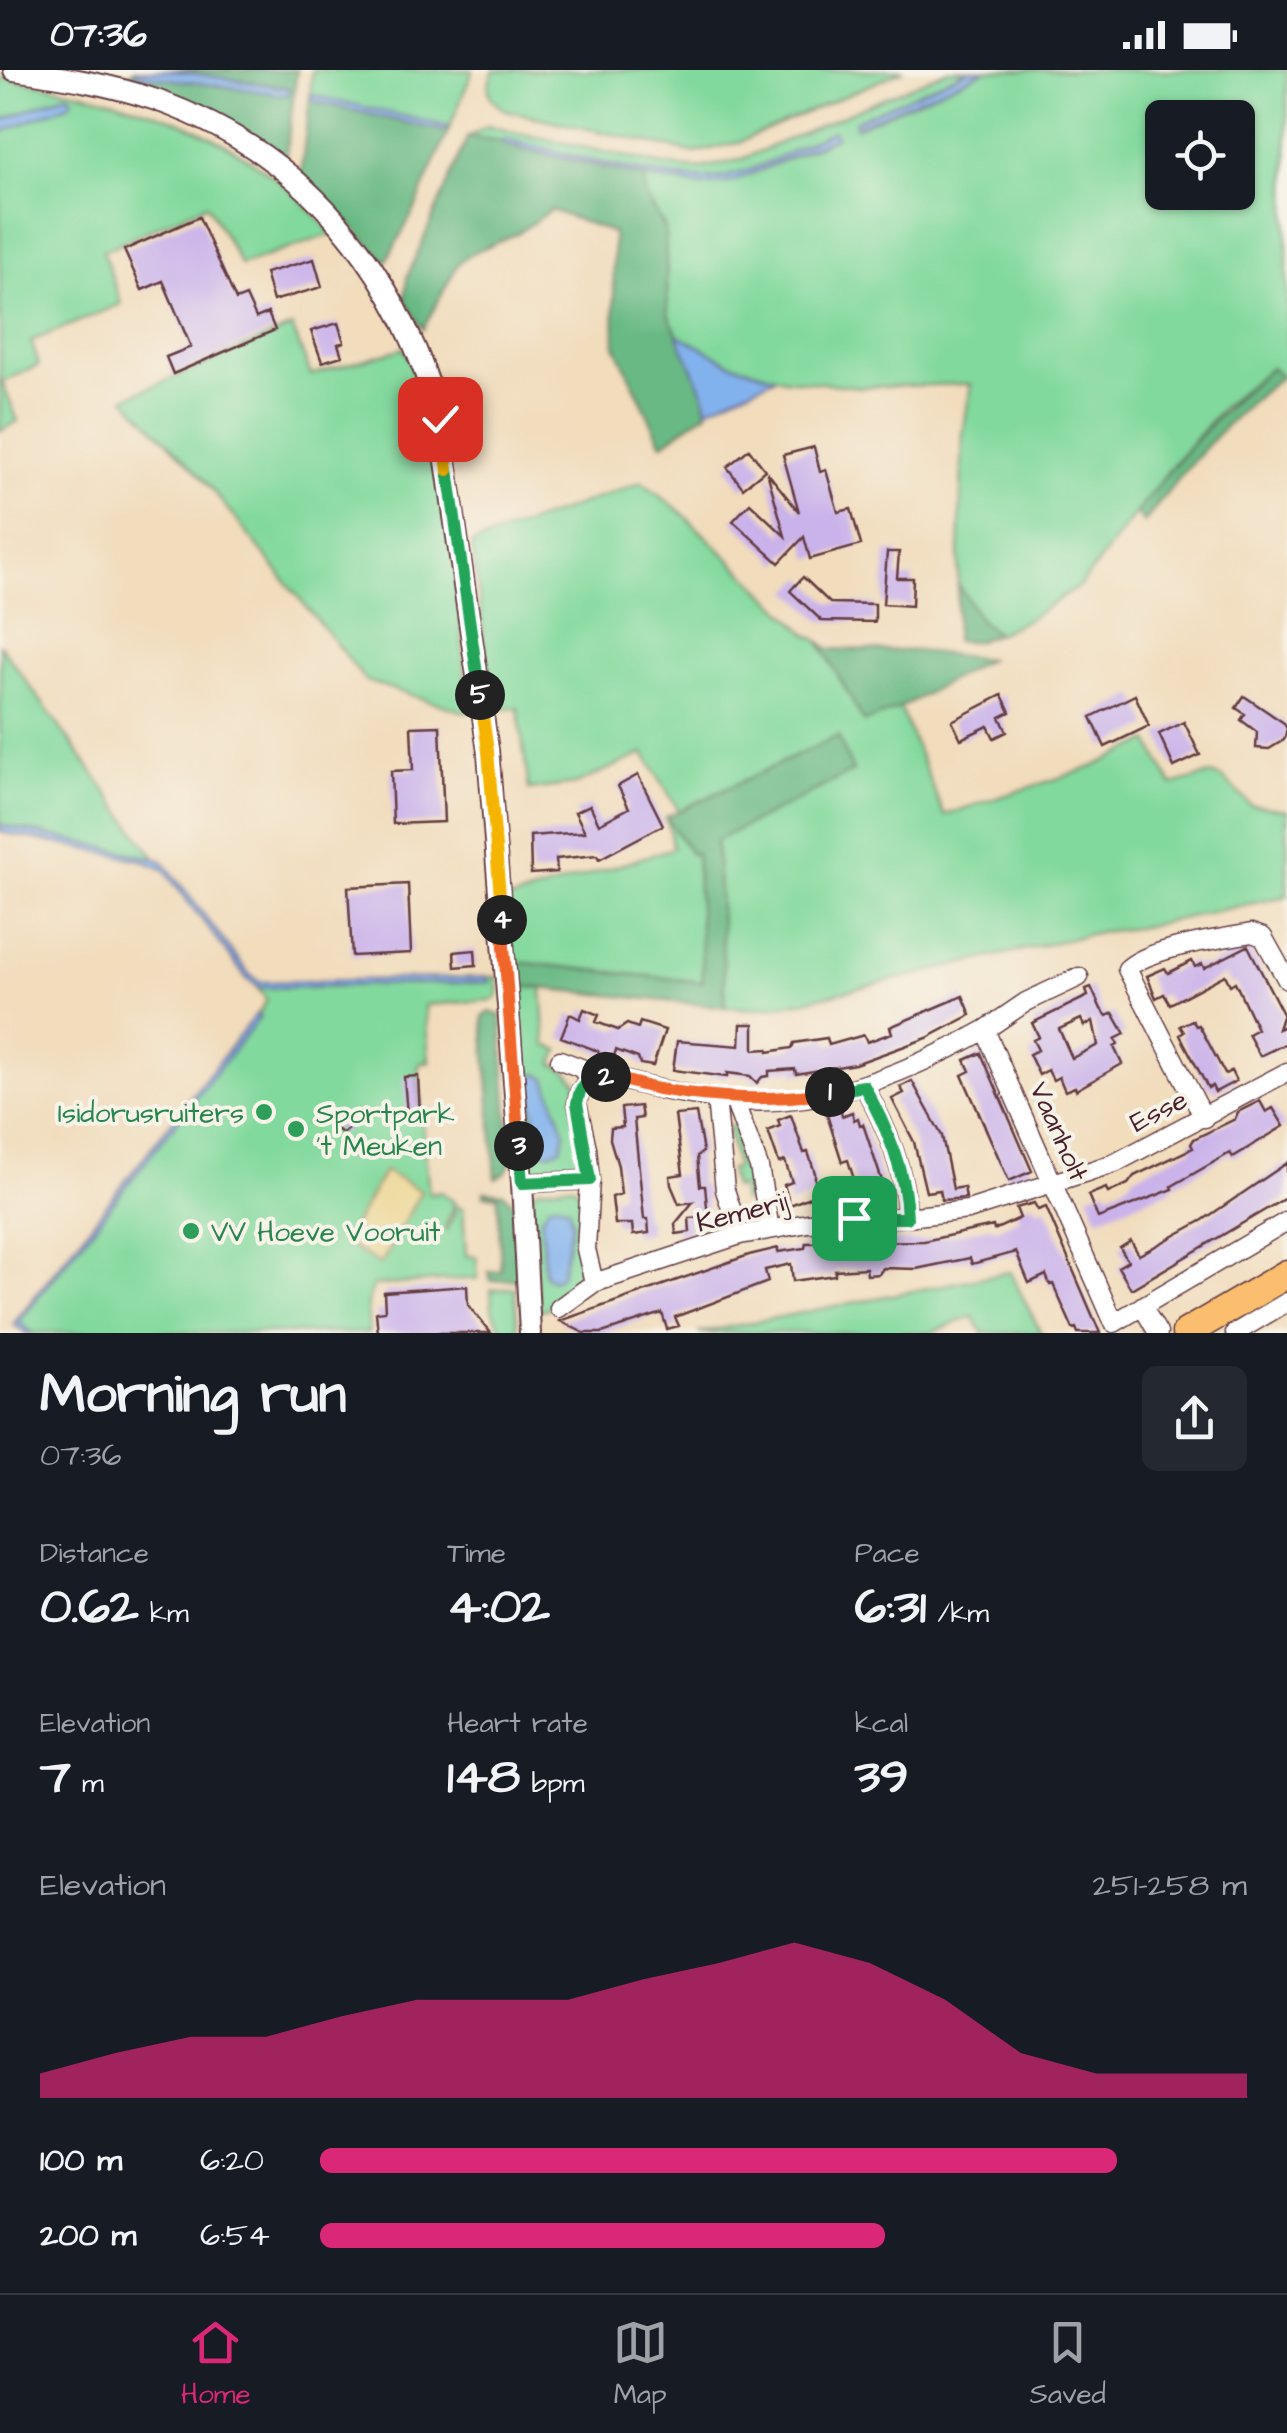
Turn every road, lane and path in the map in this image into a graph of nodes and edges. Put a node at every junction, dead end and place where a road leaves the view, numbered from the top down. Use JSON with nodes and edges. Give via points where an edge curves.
{"nodes":[{"id":1,"x":14,"y":70,"type":"edge"},
{"id":2,"x":1078,"y":977,"type":"dead end"},
{"id":3,"x":1287,"y":980,"type":"edge"},
{"id":4,"x":985,"y":1030,"type":"junction"},
{"id":5,"x":560,"y":1060,"type":"dead end"},
{"id":6,"x":1285,"y":1070,"type":"edge"},
{"id":7,"x":590,"y":1079,"type":"junction"},
{"id":8,"x":864,"y":1086,"type":"junction"},
{"id":9,"x":725,"y":1099,"type":"junction"},
{"id":10,"x":1204,"y":1118,"type":"junction"},
{"id":11,"x":590,"y":1180,"type":"junction"},
{"id":12,"x":522,"y":1183,"type":"junction"},
{"id":13,"x":1054,"y":1184,"type":"junction"},
{"id":14,"x":907,"y":1218,"type":"junction"},
{"id":15,"x":1287,"y":1221,"type":"edge"},
{"id":16,"x":770,"y":1229,"type":"junction"},
{"id":17,"x":740,"y":1236,"type":"junction"},
{"id":18,"x":1287,"y":1274,"type":"edge"},
{"id":19,"x":594,"y":1283,"type":"junction"},
{"id":20,"x":1287,"y":1302,"type":"edge"},
{"id":21,"x":1142,"y":1306,"type":"junction"},
{"id":22,"x":559,"y":1308,"type":"dead end"},
{"id":23,"x":530,"y":1333,"type":"edge"},
{"id":24,"x":1158,"y":1333,"type":"edge"},
{"id":25,"x":1186,"y":1333,"type":"edge"},
{"id":26,"x":1235,"y":1333,"type":"edge"}],
"edges":[{"from":1,"to":12,"type":"street","via":[[159,101],[272,161],[353,240],[411,335],[440,419],[488,751]]},
{"from":2,"to":4,"type":"street"},
{"from":3,"to":10,"type":"street","via":[[1267,942],[1252,932],[1167,951],[1127,969]]},
{"from":4,"to":8,"type":"street"},
{"from":4,"to":13,"type":"street","name":"Vaanholt"},
{"from":5,"to":7,"type":"street"},
{"from":6,"to":10,"type":"street","name":"Esse"},
{"from":7,"to":9,"type":"street","via":[[618,1078]]},
{"from":7,"to":11,"type":"street","via":[[577,1103]]},
{"from":8,"to":9,"type":"street","via":[[794,1098]]},
{"from":8,"to":14,"type":"street","via":[[894,1151]]},
{"from":9,"to":16,"type":"street","via":[[759,1166]]},
{"from":9,"to":17,"type":"street","via":[[726,1190]]},
{"from":10,"to":13,"type":"street","name":"Esse"},
{"from":11,"to":12,"type":"street"},
{"from":11,"to":19,"type":"street","via":[[586,1249]]},
{"from":12,"to":23,"type":"street"},
{"from":13,"to":14,"type":"street","name":"Kemerij","via":[[968,1210]]},
{"from":13,"to":21,"type":"street","name":"Vaanholt","via":[[1114,1322]]},
{"from":14,"to":16,"type":"street","name":"Kemerij"},
{"from":15,"to":21,"type":"street"},
{"from":16,"to":17,"type":"street","name":"Kemerij"},
{"from":17,"to":19,"type":"street","name":"Kemerij"},
{"from":18,"to":25,"type":"main road"},
{"from":19,"to":22,"type":"street","name":"Kemerij"},
{"from":20,"to":26,"type":"street"},
{"from":21,"to":24,"type":"street"}]}
